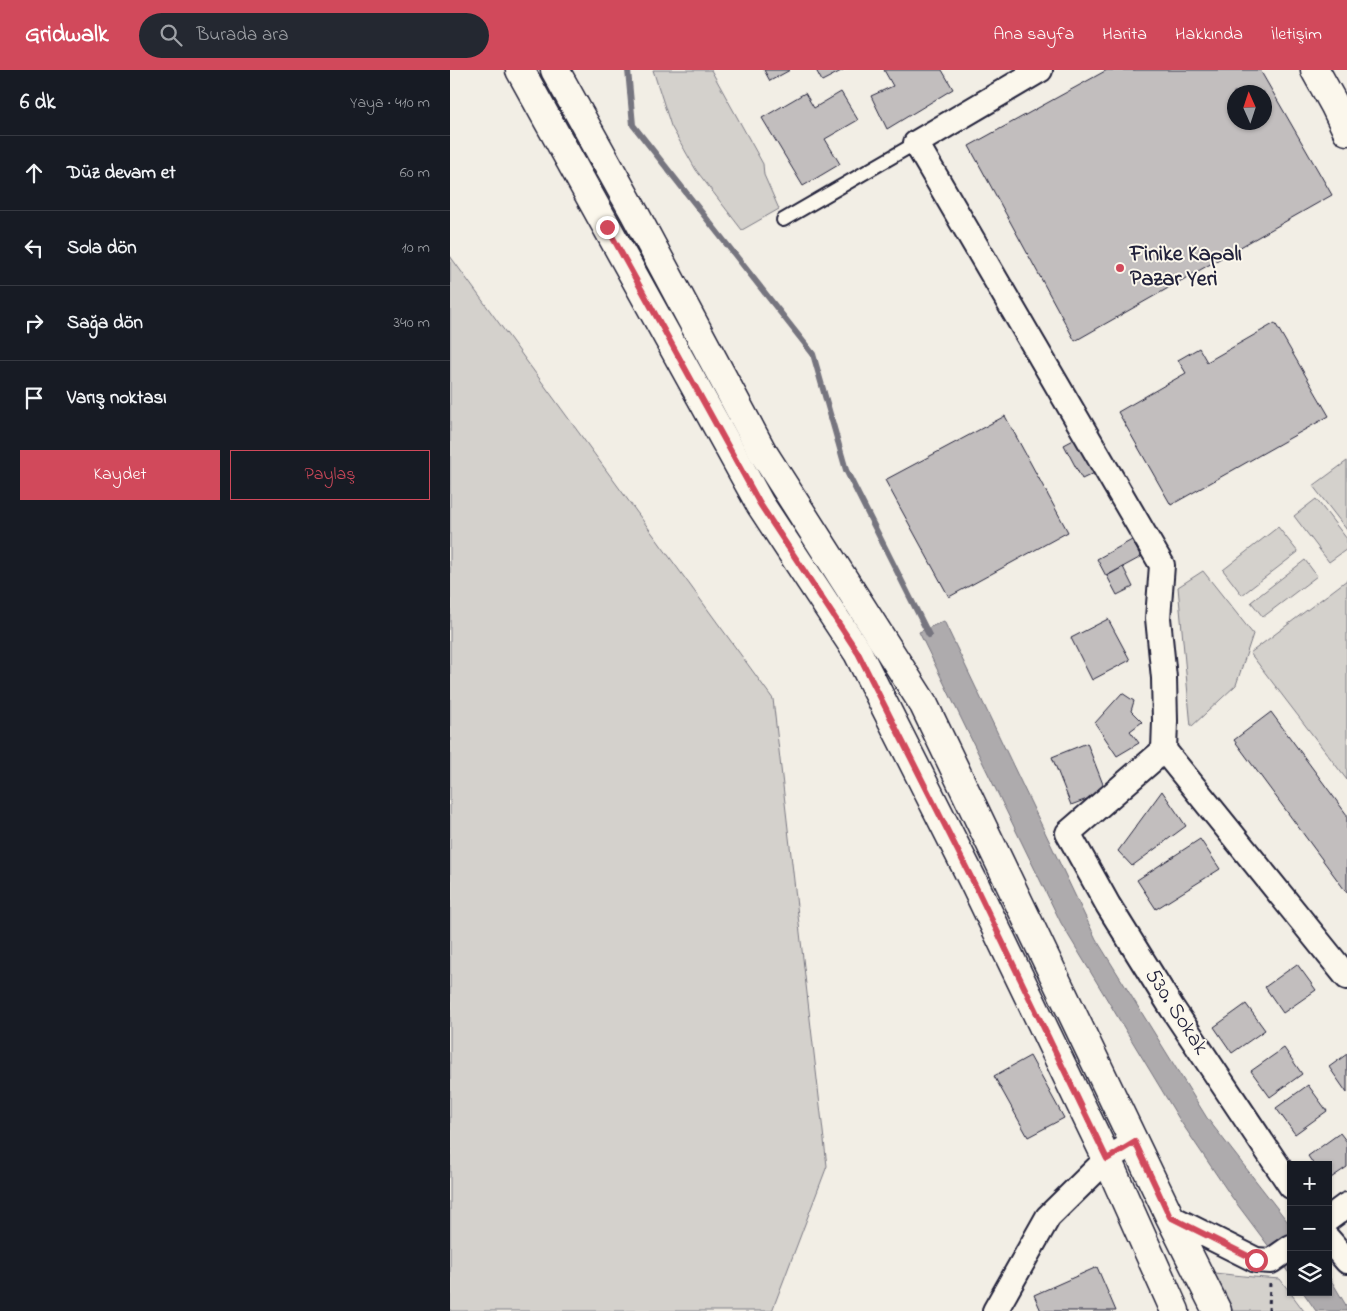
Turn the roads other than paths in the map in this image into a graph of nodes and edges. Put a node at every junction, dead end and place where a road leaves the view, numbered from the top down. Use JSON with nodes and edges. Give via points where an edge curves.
{"nodes":[{"id":1,"x":520,"y":70,"type":"edge"},
{"id":2,"x":555,"y":70,"type":"edge"},
{"id":3,"x":1040,"y":70,"type":"edge"},
{"id":4,"x":1315,"y":70,"type":"edge"},
{"id":5,"x":1341,"y":103,"type":"edge"},
{"id":6,"x":1347,"y":131,"type":"edge"},
{"id":7,"x":916,"y":143,"type":"junction"},
{"id":8,"x":783,"y":220,"type":"dead end"},
{"id":9,"x":1164,"y":750,"type":"junction"},
{"id":10,"x":1347,"y":977,"type":"edge"},
{"id":11,"x":1135,"y":1142,"type":"junction"},
{"id":12,"x":1107,"y":1159,"type":"junction"},
{"id":13,"x":1287,"y":1180,"type":"edge"},
{"id":14,"x":1347,"y":1205,"type":"edge"},
{"id":15,"x":1332,"y":1216,"type":"edge"},
{"id":16,"x":1170,"y":1217,"type":"junction"},
{"id":17,"x":1332,"y":1244,"type":"edge"},
{"id":18,"x":1287,"y":1249,"type":"edge"},
{"id":19,"x":1347,"y":1261,"type":"edge"},
{"id":20,"x":995,"y":1311,"type":"edge"},
{"id":21,"x":1175,"y":1311,"type":"edge"},
{"id":22,"x":1217,"y":1311,"type":"edge"}],
"edges":[{"from":1,"to":12,"type":"street","via":[[760,504],[858,653],[974,883]]},
{"from":2,"to":11,"type":"street","via":[[762,451],[924,705]]},
{"from":3,"to":7,"type":"street"},
{"from":4,"to":5,"type":"street"},
{"from":5,"to":6,"type":"street"},
{"from":7,"to":8,"type":"lane"},
{"from":7,"to":9,"type":"street","via":[[1162,565],[1158,618],[1164,678]]},
{"from":9,"to":10,"type":"street"},
{"from":9,"to":13,"type":"street","name":"530. Sokak","via":[[1068,833],[1172,1008]]},
{"from":11,"to":12,"type":"street"},
{"from":11,"to":16,"type":"street"},
{"from":12,"to":20,"type":"street","via":[[1048,1217]]},
{"from":12,"to":21,"type":"street"},
{"from":14,"to":15,"type":"street"},
{"from":16,"to":18,"type":"street","via":[[1256,1260],[1271,1261]]},
{"from":16,"to":22,"type":"street"},
{"from":17,"to":19,"type":"street"}]}
